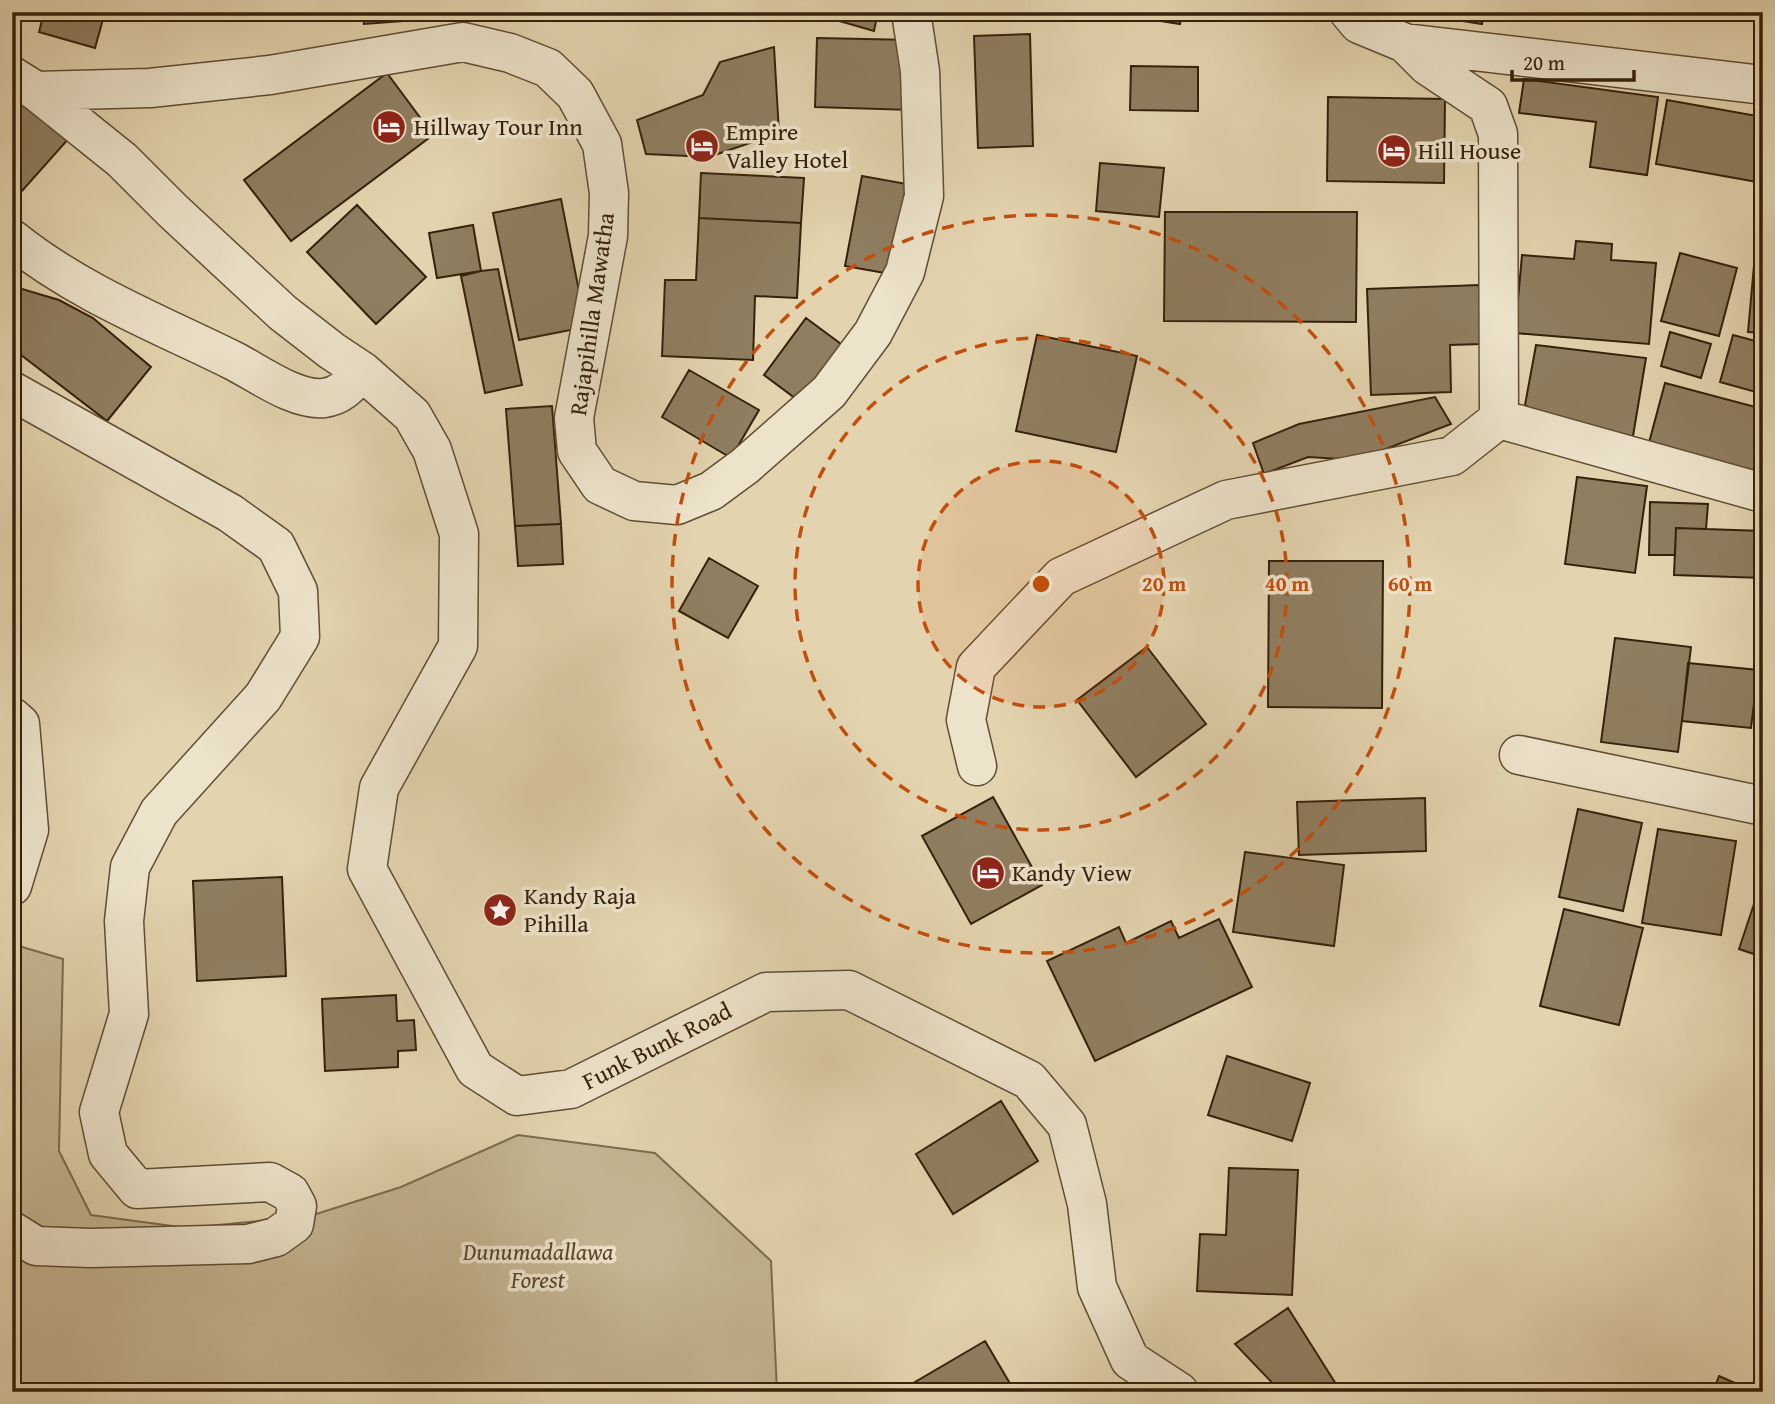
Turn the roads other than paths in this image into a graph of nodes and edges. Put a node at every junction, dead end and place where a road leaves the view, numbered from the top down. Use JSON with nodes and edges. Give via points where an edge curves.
{"nodes":[{"id":1,"x":911,"y":12,"type":"edge"},
{"id":2,"x":1349,"y":12,"type":"edge"},
{"id":3,"x":1405,"y":43,"type":"junction"},
{"id":4,"x":24,"y":83,"type":"edge"},
{"id":5,"x":1763,"y":85,"type":"edge"},
{"id":6,"x":12,"y":239,"type":"edge"},
{"id":7,"x":362,"y":371,"type":"junction"},
{"id":8,"x":12,"y":391,"type":"edge"},
{"id":9,"x":1499,"y":419,"type":"junction"},
{"id":10,"x":1763,"y":493,"type":"edge"},
{"id":11,"x":12,"y":717,"type":"edge"},
{"id":12,"x":1519,"y":755,"type":"dead end"},
{"id":13,"x":977,"y":766,"type":"dead end"},
{"id":14,"x":1763,"y":806,"type":"edge"},
{"id":15,"x":12,"y":886,"type":"edge"},
{"id":16,"x":12,"y":1231,"type":"edge"},
{"id":17,"x":1179,"y":1392,"type":"edge"}],
"edges":[{"from":1,"to":4,"type":"street","name":"Rajapihilla Mawatha","via":[[920,71],[924,196],[905,272],[873,333],[829,392],[745,466],[711,491],[677,505],[634,501],[600,485],[577,451],[574,418],[608,236],[608,193],[602,144],[575,94],[548,68],[463,42],[270,75],[150,88]]},
{"from":2,"to":3,"type":"street","via":[[1359,24]]},
{"from":3,"to":5,"type":"street"},
{"from":3,"to":9,"type":"street","via":[[1428,66],[1488,107],[1498,134]]},
{"from":4,"to":7,"type":"street","name":"Funk Bunk Road","via":[[122,160],[283,313]]},
{"from":6,"to":7,"type":"street","via":[[101,298],[302,397],[325,398],[344,391]]},
{"from":7,"to":17,"type":"street","name":"Funk Bunk Road","via":[[412,415],[432,450],[458,534],[458,646],[379,788],[367,869],[475,1069],[517,1096],[571,1090],[766,992],[849,990],[1030,1080],[1067,1125],[1087,1204],[1097,1287],[1130,1360]]},
{"from":8,"to":16,"type":"street","via":[[230,513],[276,547],[298,591],[300,637],[263,697],[159,812],[131,867],[124,921],[129,1014],[99,1112],[108,1154],[137,1189],[270,1182],[290,1193],[297,1206],[294,1224],[276,1237],[248,1244],[91,1248],[37,1246]]},
{"from":9,"to":10,"type":"street"},
{"from":9,"to":13,"type":"street","via":[[1452,456],[1226,500],[1061,577],[976,667],[966,720]]},
{"from":11,"to":15,"type":"street","via":[[20,724],[29,830]]},
{"from":12,"to":14,"type":"street"}]}
